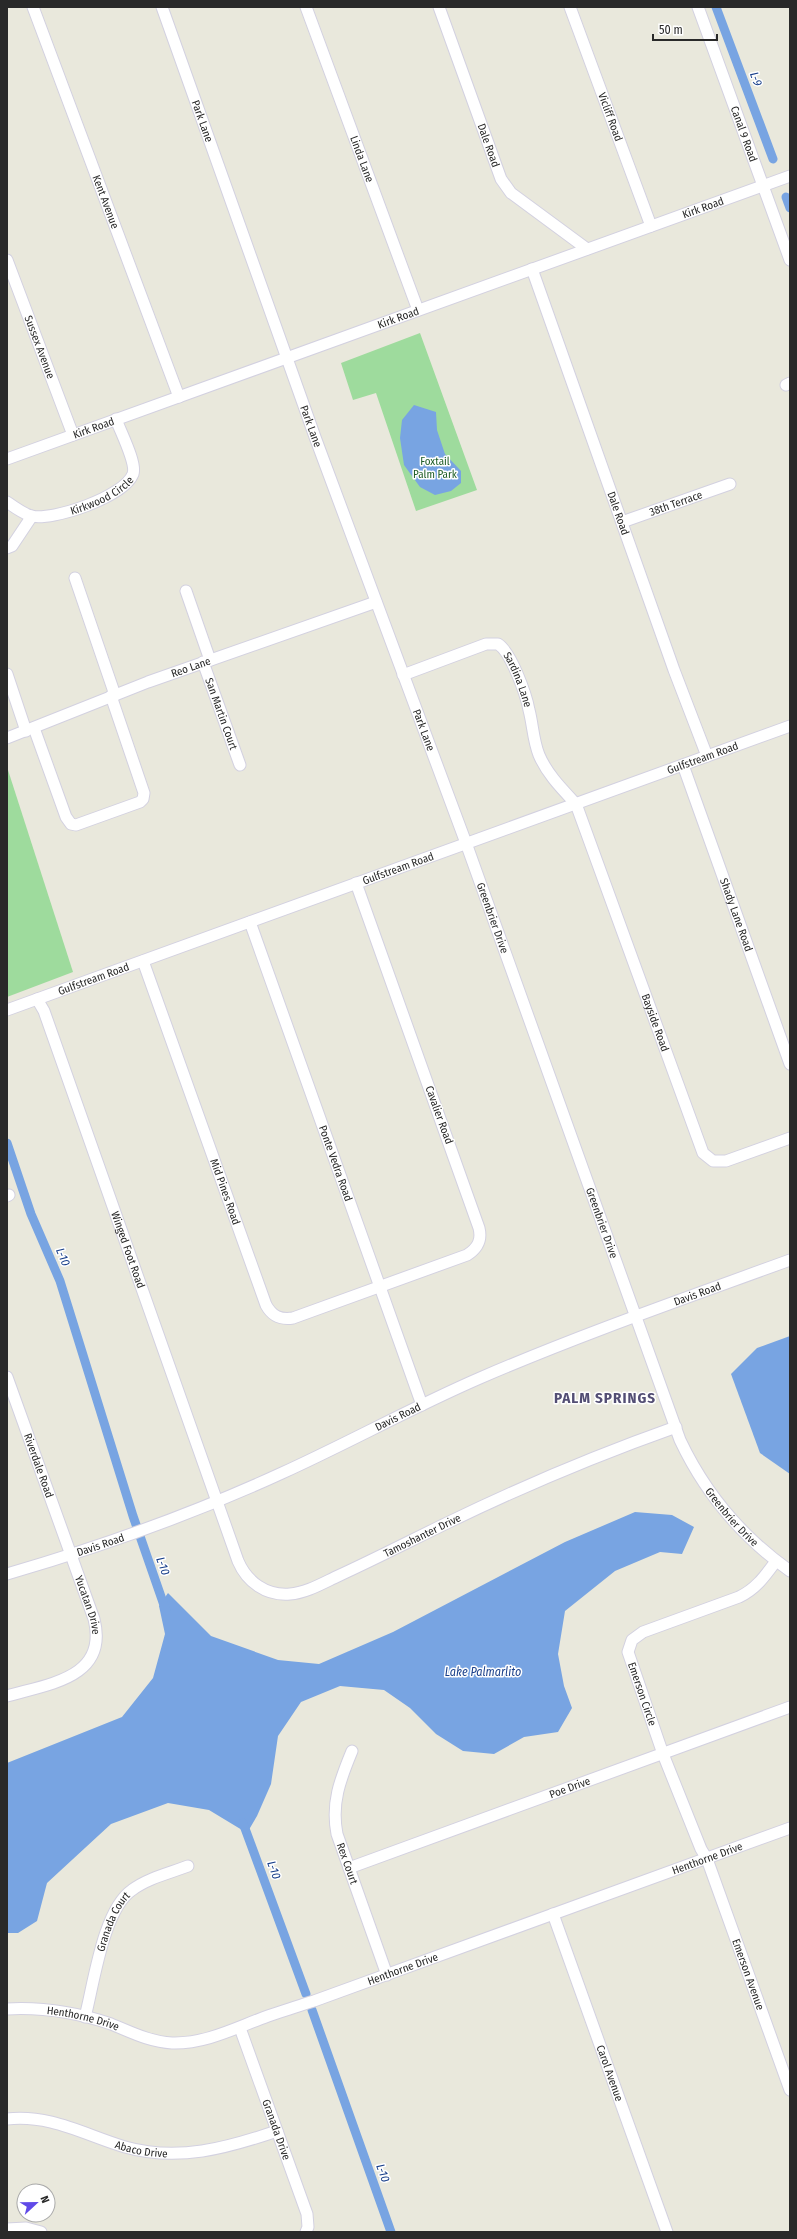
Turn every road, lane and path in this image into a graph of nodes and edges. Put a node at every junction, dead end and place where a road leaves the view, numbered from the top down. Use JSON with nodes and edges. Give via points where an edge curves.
{"nodes":[{"id":1,"x":33,"y":7,"type":"edge"},
{"id":2,"x":162,"y":7,"type":"edge"},
{"id":3,"x":306,"y":7,"type":"edge"},
{"id":4,"x":439,"y":7,"type":"edge"},
{"id":5,"x":570,"y":7,"type":"edge"},
{"id":6,"x":698,"y":7,"type":"edge"},
{"id":7,"x":790,"y":176,"type":"edge"},
{"id":8,"x":762,"y":186,"type":"junction"},
{"id":9,"x":650,"y":226,"type":"junction"},
{"id":10,"x":587,"y":249,"type":"junction"},
{"id":11,"x":7,"y":260,"type":"edge"},
{"id":12,"x":790,"y":260,"type":"edge"},
{"id":13,"x":532,"y":269,"type":"junction"},
{"id":14,"x":418,"y":310,"type":"junction"},
{"id":15,"x":287,"y":358,"type":"junction"},
{"id":16,"x":179,"y":397,"type":"junction"},
{"id":17,"x":116,"y":419,"type":"junction"},
{"id":18,"x":73,"y":435,"type":"junction"},
{"id":19,"x":7,"y":459,"type":"edge"},
{"id":20,"x":730,"y":484,"type":"dead end"},
{"id":21,"x":7,"y":502,"type":"edge"},
{"id":22,"x":32,"y":516,"type":"junction"},
{"id":23,"x":622,"y":522,"type":"junction"},
{"id":24,"x":7,"y":548,"type":"edge"},
{"id":25,"x":75,"y":578,"type":"dead end"},
{"id":26,"x":186,"y":591,"type":"dead end"},
{"id":27,"x":376,"y":602,"type":"junction"},
{"id":28,"x":206,"y":661,"type":"junction"},
{"id":29,"x":7,"y":674,"type":"edge"},
{"id":30,"x":403,"y":675,"type":"junction"},
{"id":31,"x":113,"y":696,"type":"junction"},
{"id":32,"x":790,"y":727,"type":"edge"},
{"id":33,"x":30,"y":729,"type":"junction"},
{"id":34,"x":7,"y":738,"type":"edge"},
{"id":35,"x":707,"y":756,"type":"junction"},
{"id":36,"x":240,"y":764,"type":"dead end"},
{"id":37,"x":683,"y":765,"type":"junction"},
{"id":38,"x":576,"y":804,"type":"junction"},
{"id":39,"x":466,"y":844,"type":"junction"},
{"id":40,"x":356,"y":883,"type":"junction"},
{"id":41,"x":250,"y":922,"type":"junction"},
{"id":42,"x":143,"y":961,"type":"junction"},
{"id":43,"x":37,"y":999,"type":"junction"},
{"id":44,"x":7,"y":1010,"type":"edge"},
{"id":45,"x":790,"y":1064,"type":"edge"},
{"id":46,"x":790,"y":1138,"type":"edge"},
{"id":47,"x":790,"y":1260,"type":"edge"},
{"id":48,"x":380,"y":1286,"type":"junction"},
{"id":49,"x":636,"y":1316,"type":"junction"},
{"id":50,"x":7,"y":1377,"type":"edge"},
{"id":51,"x":422,"y":1405,"type":"junction"},
{"id":52,"x":676,"y":1427,"type":"junction"},
{"id":53,"x":216,"y":1501,"type":"junction"},
{"id":54,"x":71,"y":1555,"type":"junction"},
{"id":55,"x":776,"y":1561,"type":"junction"},
{"id":56,"x":790,"y":1571,"type":"edge"},
{"id":57,"x":7,"y":1574,"type":"edge"},
{"id":58,"x":7,"y":1696,"type":"edge"},
{"id":59,"x":790,"y":1708,"type":"edge"},
{"id":60,"x":352,"y":1751,"type":"dead end"},
{"id":61,"x":663,"y":1754,"type":"junction"},
{"id":62,"x":790,"y":1828,"type":"edge"},
{"id":63,"x":706,"y":1859,"type":"junction"},
{"id":64,"x":188,"y":1866,"type":"dead end"},
{"id":65,"x":349,"y":1868,"type":"junction"},
{"id":66,"x":553,"y":1914,"type":"junction"},
{"id":67,"x":387,"y":1975,"type":"junction"},
{"id":68,"x":7,"y":2009,"type":"edge"},
{"id":69,"x":85,"y":2017,"type":"junction"},
{"id":70,"x":240,"y":2028,"type":"junction"},
{"id":71,"x":790,"y":2090,"type":"edge"},
{"id":72,"x":7,"y":2119,"type":"edge"},
{"id":73,"x":277,"y":2131,"type":"junction"},
{"id":74,"x":7,"y":2229,"type":"edge"},
{"id":75,"x":41,"y":2232,"type":"edge"},
{"id":76,"x":306,"y":2232,"type":"edge"},
{"id":77,"x":667,"y":2232,"type":"edge"}],
"edges":[{"from":1,"to":16,"type":"street","name":"Kent Avenue"},
{"from":2,"to":15,"type":"street","name":"Park Lane"},
{"from":3,"to":14,"type":"street","name":"Linda Lane"},
{"from":4,"to":10,"type":"street","name":"Dale Road","via":[[500,179],[511,193]]},
{"from":5,"to":9,"type":"street","name":"Vicliff Road"},
{"from":6,"to":8,"type":"street","name":"Canal 9 Road"},
{"from":7,"to":8,"type":"street","name":"Kirk Road"},
{"from":8,"to":9,"type":"street","name":"Kirk Road"},
{"from":8,"to":12,"type":"street","name":"Canal 9 Road"},
{"from":9,"to":10,"type":"street","name":"Kirk Road"},
{"from":10,"to":13,"type":"street","name":"Kirk Road"},
{"from":11,"to":18,"type":"street","name":"Sussex Avenue"},
{"from":13,"to":14,"type":"street","name":"Kirk Road"},
{"from":13,"to":23,"type":"street","name":"Dale Road"},
{"from":14,"to":15,"type":"street","name":"Kirk Road"},
{"from":15,"to":16,"type":"street","name":"Kirk Road"},
{"from":15,"to":27,"type":"street","name":"Park Lane"},
{"from":16,"to":17,"type":"street","name":"Kirk Road"},
{"from":17,"to":18,"type":"street","name":"Kirk Road"},
{"from":17,"to":22,"type":"street","name":"Kirkwood Circle","via":[[133,469],[127,482],[111,495],[70,511],[54,516]]},
{"from":18,"to":19,"type":"street","name":"Kirk Road"},
{"from":20,"to":23,"type":"street","name":"38th Terrace"},
{"from":21,"to":22,"type":"street","name":"Kirkwood Circle"},
{"from":22,"to":24,"type":"street","via":[[12,546]]},
{"from":23,"to":35,"type":"street","name":"Dale Road"},
{"from":25,"to":31,"type":"street"},
{"from":26,"to":28,"type":"street","name":"San Martin Court"},
{"from":27,"to":28,"type":"street","name":"Reo Lane"},
{"from":27,"to":30,"type":"street","name":"Park Lane"},
{"from":28,"to":31,"type":"street","name":"Reo Lane"},
{"from":28,"to":36,"type":"street","name":"San Martin Court"},
{"from":29,"to":33,"type":"street"},
{"from":30,"to":38,"type":"street","name":"Sardina Lane","via":[[486,644],[492,643],[503,647],[528,703],[531,732],[539,756],[552,778]]},
{"from":30,"to":39,"type":"street","name":"Park Lane"},
{"from":31,"to":33,"type":"street","name":"Reo Lane"},
{"from":31,"to":33,"type":"street","via":[[144,792],[140,802],[76,825],[71,824]]},
{"from":32,"to":35,"type":"street","name":"Gulfstream Road"},
{"from":33,"to":34,"type":"street","name":"Reo Lane"},
{"from":35,"to":37,"type":"street","name":"Gulfstream Road"},
{"from":37,"to":38,"type":"street","name":"Gulfstream Road"},
{"from":37,"to":45,"type":"street","name":"Shady Lane Road"},
{"from":38,"to":39,"type":"street","name":"Gulfstream Road"},
{"from":38,"to":46,"type":"street","name":"Bayside Road","via":[[703,1153],[713,1161],[726,1161]]},
{"from":39,"to":40,"type":"street","name":"Gulfstream Road"},
{"from":39,"to":49,"type":"street","name":"Greenbrier Drive"},
{"from":40,"to":41,"type":"street","name":"Gulfstream Road"},
{"from":40,"to":48,"type":"street","name":"Cavalier Road","via":[[480,1234],[477,1246],[467,1255]]},
{"from":41,"to":42,"type":"street","name":"Gulfstream Road"},
{"from":41,"to":48,"type":"street","name":"Ponte Vedra Road"},
{"from":42,"to":43,"type":"street","name":"Gulfstream Road"},
{"from":42,"to":48,"type":"street","name":"Mid Pines Road","via":[[269,1310],[280,1318],[293,1318]]},
{"from":43,"to":44,"type":"street","name":"Gulfstream Road"},
{"from":43,"to":53,"type":"street","name":"Winged Foot Road","via":[[44,1011]]},
{"from":47,"to":49,"type":"street","name":"Davis Road"},
{"from":48,"to":51,"type":"street","name":"Ponte Vedra Road"},
{"from":49,"to":51,"type":"street","name":"Davis Road","via":[[543,1351]]},
{"from":49,"to":52,"type":"street","name":"Greenbrier Drive"},
{"from":50,"to":54,"type":"street","name":"Riverdale Road"},
{"from":51,"to":53,"type":"street","name":"Davis Road","via":[[327,1452]]},
{"from":52,"to":53,"type":"street","name":"Tamoshanter Drive","via":[[508,1494],[372,1560],[294,1594],[269,1592],[247,1577],[238,1561]]},
{"from":52,"to":55,"type":"street","name":"Greenbrier Drive","via":[[686,1451],[711,1494],[739,1528]]},
{"from":53,"to":54,"type":"street","name":"Davis Road"},
{"from":54,"to":57,"type":"street","name":"Davis Road"},
{"from":54,"to":58,"type":"street","name":"Yucatan Drive","via":[[96,1626],[96,1644],[92,1655],[86,1665],[72,1677]]},
{"from":55,"to":56,"type":"street","name":"Greenbrier Drive"},
{"from":55,"to":61,"type":"street","name":"Emerson Circle","via":[[760,1582],[745,1594],[643,1632],[632,1640],[628,1652]]},
{"from":59,"to":61,"type":"street","name":"Poe Drive"},
{"from":60,"to":65,"type":"street","name":"Rex Court","via":[[339,1782],[334,1808],[337,1834]]},
{"from":61,"to":63,"type":"street","name":"Emerson Circle"},
{"from":61,"to":65,"type":"street","name":"Poe Drive"},
{"from":62,"to":63,"type":"street","name":"Henthorne Drive"},
{"from":63,"to":66,"type":"street","name":"Henthorne Drive"},
{"from":63,"to":71,"type":"street","name":"Emerson Avenue"},
{"from":64,"to":69,"type":"street","name":"Granada Court","via":[[132,1889],[116,1906],[105,1935]]},
{"from":65,"to":67,"type":"street","name":"Rex Court"},
{"from":66,"to":67,"type":"street","name":"Henthorne Drive"},
{"from":66,"to":77,"type":"street","name":"Carol Avenue"},
{"from":67,"to":70,"type":"street","name":"Henthorne Drive","via":[[266,2016]]},
{"from":68,"to":69,"type":"street","name":"Henthorne Drive","via":[[39,2010]]},
{"from":69,"to":70,"type":"street","name":"Henthorne Drive","via":[[145,2038],[172,2043],[199,2040]]},
{"from":70,"to":73,"type":"street","name":"Granada Drive"},
{"from":72,"to":73,"type":"street","name":"Abaco Drive","via":[[45,2120],[65,2124],[126,2147],[179,2154],[221,2149]]},
{"from":73,"to":76,"type":"street","name":"Granada Drive","via":[[307,2214]]},
{"from":74,"to":75,"type":"street","via":[[26,2228]]}]}
